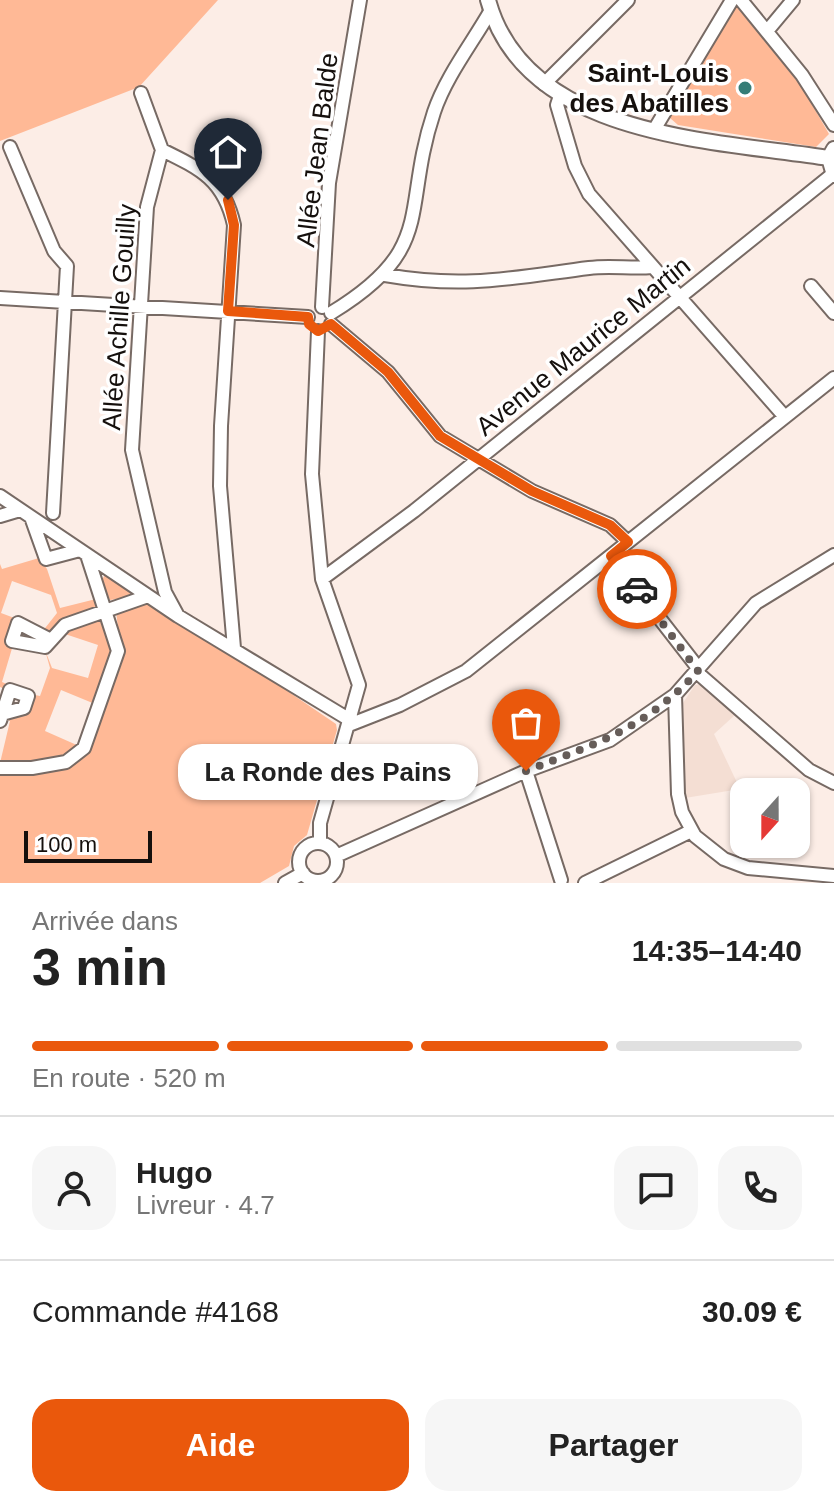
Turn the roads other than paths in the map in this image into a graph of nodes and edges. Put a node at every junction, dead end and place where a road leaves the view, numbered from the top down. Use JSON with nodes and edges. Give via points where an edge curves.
{"nodes":[{"id":1,"x":628,"y":0,"type":"edge"},
{"id":2,"x":732,"y":0,"type":"edge"},
{"id":3,"x":741,"y":0,"type":"edge"},
{"id":4,"x":793,"y":0,"type":"edge"},
{"id":5,"x":358,"y":1,"type":"edge"},
{"id":6,"x":490,"y":5,"type":"edge"},
{"id":7,"x":768,"y":30,"type":"junction"},
{"id":8,"x":544,"y":84,"type":"junction"},
{"id":9,"x":141,"y":93,"type":"dead end"},
{"id":10,"x":560,"y":96,"type":"junction"},
{"id":11,"x":834,"y":125,"type":"edge"},
{"id":12,"x":654,"y":130,"type":"junction"},
{"id":13,"x":10,"y":147,"type":"dead end"},
{"id":14,"x":162,"y":150,"type":"junction"},
{"id":15,"x":832,"y":154,"type":"edge"},
{"id":16,"x":833,"y":175,"type":"edge"},
{"id":17,"x":652,"y":267,"type":"junction"},
{"id":18,"x":385,"y":275,"type":"junction"},
{"id":19,"x":811,"y":286,"type":"dead end"},
{"id":20,"x":0,"y":298,"type":"edge"},
{"id":21,"x":679,"y":299,"type":"junction"},
{"id":22,"x":65,"y":301,"type":"junction"},
{"id":23,"x":140,"y":306,"type":"junction"},
{"id":24,"x":228,"y":311,"type":"junction"},
{"id":25,"x":834,"y":313,"type":"edge"},
{"id":26,"x":328,"y":315,"type":"junction"},
{"id":27,"x":308,"y":317,"type":"junction"},
{"id":28,"x":318,"y":331,"type":"junction"},
{"id":29,"x":834,"y":378,"type":"edge"},
{"id":30,"x":785,"y":417,"type":"junction"},
{"id":31,"x":477,"y":459,"type":"junction"},
{"id":32,"x":0,"y":496,"type":"edge"},
{"id":33,"x":26,"y":513,"type":"junction"},
{"id":34,"x":53,"y":513,"type":"dead end"},
{"id":35,"x":0,"y":516,"type":"edge"},
{"id":36,"x":628,"y":542,"type":"junction"},
{"id":37,"x":83,"y":552,"type":"junction"},
{"id":38,"x":834,"y":555,"type":"edge"},
{"id":39,"x":611,"y":556,"type":"junction"},
{"id":40,"x":322,"y":579,"type":"junction"},
{"id":41,"x":148,"y":596,"type":"junction"},
{"id":42,"x":106,"y":610,"type":"junction"},
{"id":43,"x":178,"y":616,"type":"junction"},
{"id":44,"x":51,"y":640,"type":"dead end"},
{"id":45,"x":234,"y":648,"type":"junction"},
{"id":46,"x":698,"y":671,"type":"junction"},
{"id":47,"x":675,"y":695,"type":"junction"},
{"id":48,"x":349,"y":723,"type":"junction"},
{"id":49,"x":0,"y":768,"type":"edge"},
{"id":50,"x":526,"y":771,"type":"junction"},
{"id":51,"x":834,"y":783,"type":"edge"},
{"id":52,"x":691,"y":831,"type":"junction"},
{"id":53,"x":320,"y":843,"type":"junction"},
{"id":54,"x":336,"y":856,"type":"junction"},
{"id":55,"x":303,"y":873,"type":"junction"},
{"id":56,"x":834,"y":876,"type":"edge"},
{"id":57,"x":329,"y":881,"type":"edge"},
{"id":58,"x":559,"y":881,"type":"edge"},
{"id":59,"x":285,"y":883,"type":"edge"},
{"id":60,"x":575,"y":883,"type":"edge"},
{"id":61,"x":585,"y":883,"type":"edge"}],
"edges":[{"from":1,"to":8,"type":"street"},
{"from":2,"to":12,"type":"street"},
{"from":3,"to":7,"type":"street"},
{"from":4,"to":7,"type":"street"},
{"from":5,"to":26,"type":"street","name":"Allée Jean Balde","via":[[329,183]]},
{"from":6,"to":8,"type":"main road","via":[[507,42]]},
{"from":6,"to":18,"type":"street","via":[[436,106],[423,151],[414,218],[404,248]]},
{"from":7,"to":11,"type":"street"},
{"from":8,"to":10,"type":"main road"},
{"from":9,"to":14,"type":"street"},
{"from":10,"to":12,"type":"main road","via":[[587,111]]},
{"from":10,"to":17,"type":"street","via":[[557,105],[575,166],[589,194]]},
{"from":12,"to":15,"type":"main road"},
{"from":13,"to":22,"type":"street","via":[[54,251],[67,266]]},
{"from":14,"to":23,"type":"street","name":"Allée Achille Gouilly","via":[[147,207]]},
{"from":14,"to":24,"type":"street","via":[[213,180],[228,200],[234,225]]},
{"from":15,"to":16,"type":"main road"},
{"from":16,"to":21,"type":"street","name":"Avenue Maurice Martin"},
{"from":17,"to":18,"type":"street","via":[[593,267],[487,283],[434,283]]},
{"from":17,"to":21,"type":"street"},
{"from":18,"to":26,"type":"street"},
{"from":19,"to":25,"type":"street"},
{"from":20,"to":22,"type":"street"},
{"from":21,"to":30,"type":"street"},
{"from":21,"to":31,"type":"street","name":"Avenue Maurice Martin"},
{"from":22,"to":23,"type":"street"},
{"from":22,"to":34,"type":"street"},
{"from":23,"to":24,"type":"street"},
{"from":23,"to":43,"type":"street","name":"Allée Achille Gouilly","via":[[132,450],[165,592]]},
{"from":24,"to":27,"type":"street"},
{"from":24,"to":45,"type":"street","via":[[220,486]]},
{"from":26,"to":27,"type":"street","via":[[315,308]]},
{"from":26,"to":28,"type":"street"},
{"from":26,"to":31,"type":"street","via":[[388,372],[440,436]]},
{"from":27,"to":28,"type":"street"},
{"from":28,"to":40,"type":"street","via":[[312,474]]},
{"from":29,"to":30,"type":"street"},
{"from":30,"to":36,"type":"street"},
{"from":31,"to":36,"type":"street","via":[[532,491],[610,525]]},
{"from":31,"to":40,"type":"street","name":"Avenue Maurice Martin"},
{"from":32,"to":33,"type":"street"},
{"from":33,"to":35,"type":"street"},
{"from":33,"to":37,"type":"street"},
{"from":33,"to":37,"type":"street","via":[[46,559]]},
{"from":36,"to":39,"type":"street"},
{"from":37,"to":41,"type":"street"},
{"from":37,"to":42,"type":"street"},
{"from":38,"to":46,"type":"street","via":[[756,603]]},
{"from":39,"to":46,"type":"street"},
{"from":39,"to":48,"type":"street","via":[[466,671],[400,705]]},
{"from":40,"to":48,"type":"street","via":[[359,685]]},
{"from":41,"to":42,"type":"street"},
{"from":41,"to":43,"type":"street"},
{"from":42,"to":44,"type":"street","via":[[65,625]]},
{"from":42,"to":49,"type":"street","via":[[117,661],[84,748],[66,762]]},
{"from":43,"to":45,"type":"street"},
{"from":45,"to":48,"type":"street"},
{"from":46,"to":47,"type":"street"},
{"from":46,"to":51,"type":"street","via":[[809,770]]},
{"from":47,"to":50,"type":"street","via":[[610,740]]},
{"from":47,"to":52,"type":"street","via":[[678,794]]},
{"from":48,"to":53,"type":"street","via":[[320,823]]},
{"from":50,"to":54,"type":"street"},
{"from":50,"to":58,"type":"street"},
{"from":52,"to":56,"type":"street","via":[[724,859],[748,868]]},
{"from":52,"to":61,"type":"street"},
{"from":53,"to":54,"type":"street"},
{"from":53,"to":55,"type":"street","via":[[302,852]]},
{"from":54,"to":57,"type":"street"},
{"from":55,"to":57,"type":"street"},
{"from":55,"to":59,"type":"street"},
{"from":58,"to":60,"type":"street"}]}
